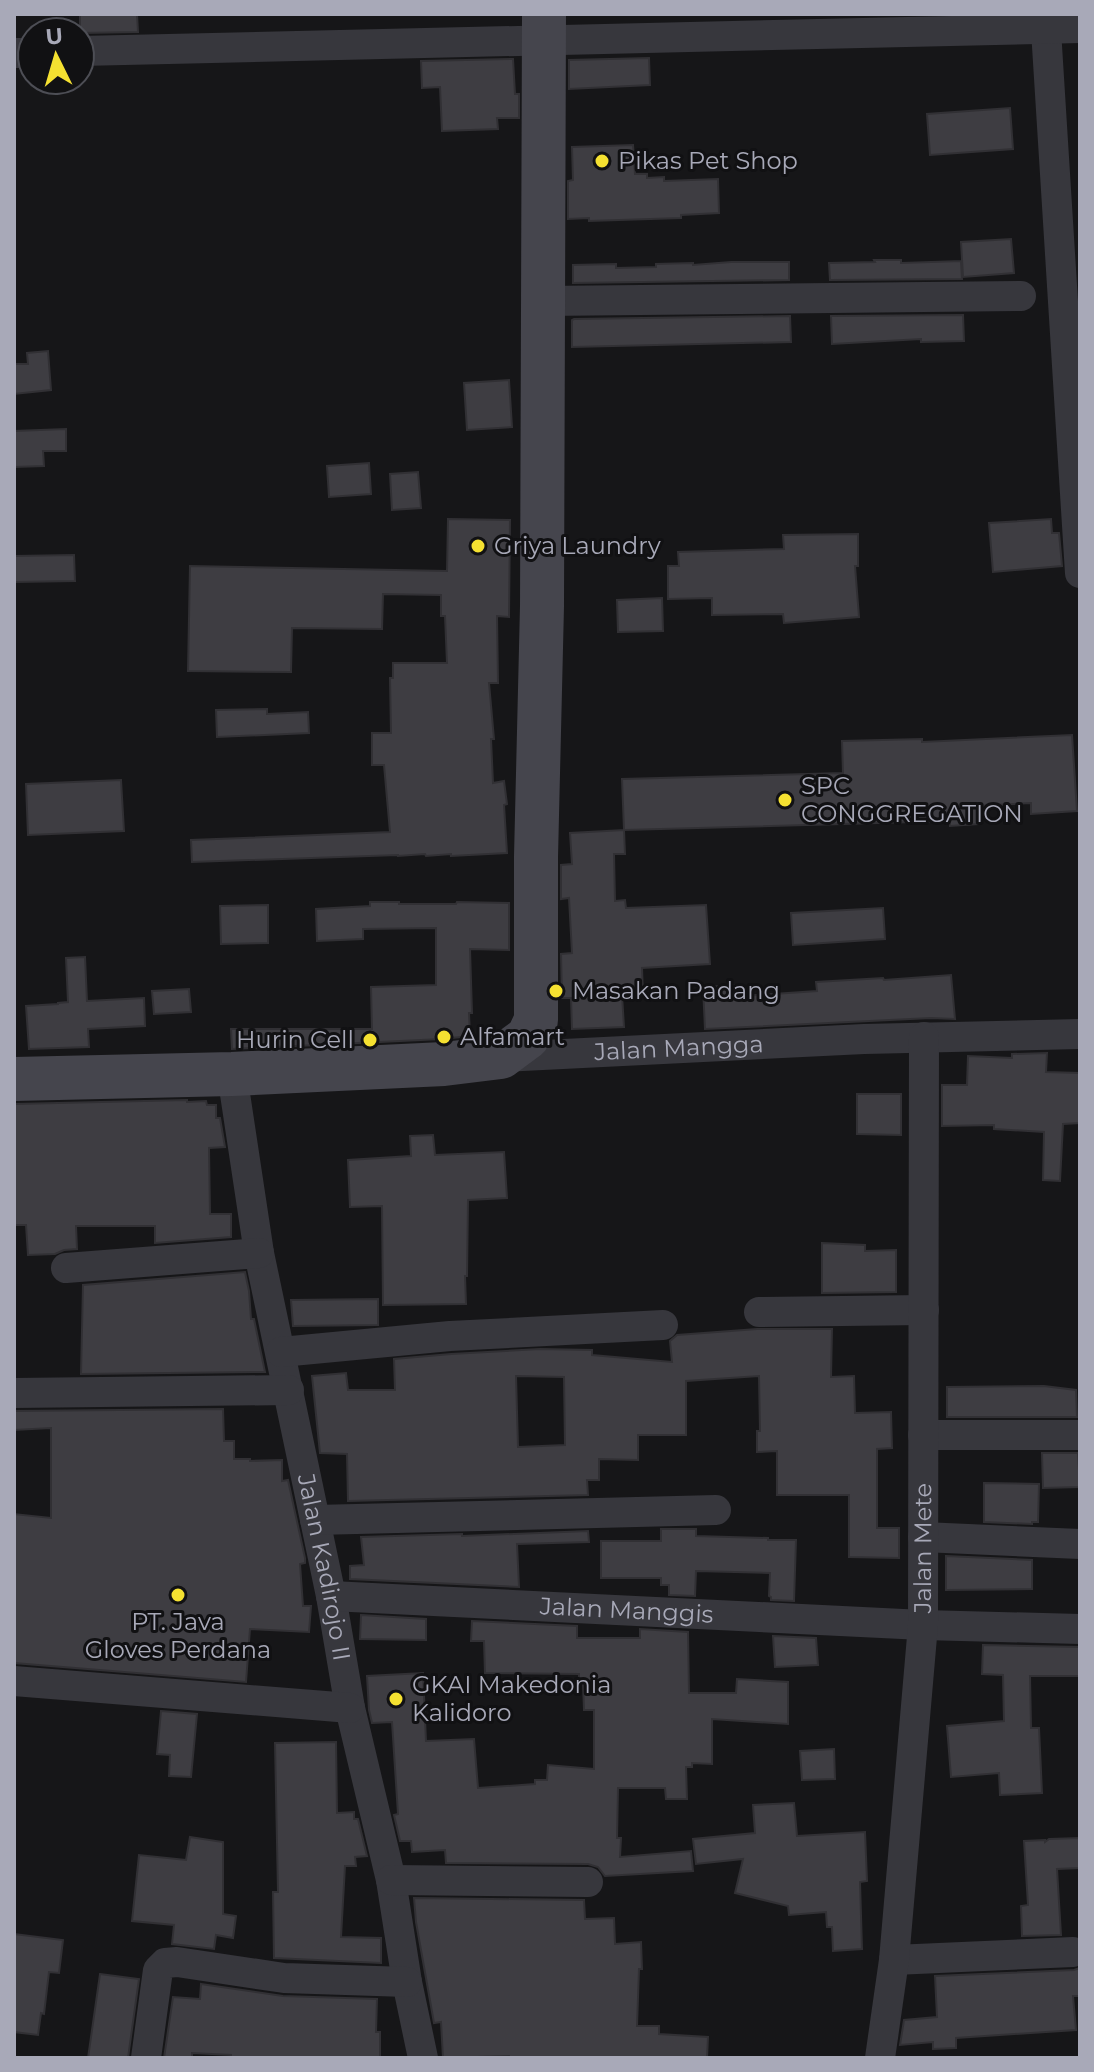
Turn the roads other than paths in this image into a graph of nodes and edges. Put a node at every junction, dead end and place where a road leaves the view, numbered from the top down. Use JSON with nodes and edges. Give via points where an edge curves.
{"nodes":[{"id":1,"x":1046,"y":22,"type":"edge"},
{"id":2,"x":544,"y":27,"type":"edge"},
{"id":3,"x":1080,"y":28,"type":"edge"},
{"id":4,"x":96,"y":50,"type":"edge"},
{"id":5,"x":1021,"y":296,"type":"dead end"},
{"id":6,"x":543,"y":301,"type":"junction"},
{"id":7,"x":1074,"y":384,"type":"edge"},
{"id":8,"x":1080,"y":573,"type":"edge"},
{"id":9,"x":1080,"y":1034,"type":"edge"},
{"id":10,"x":924,"y":1037,"type":"junction"},
{"id":11,"x":501,"y":1057,"type":"junction"},
{"id":12,"x":232,"y":1074,"type":"junction"},
{"id":13,"x":14,"y":1079,"type":"edge"},
{"id":14,"x":259,"y":1253,"type":"junction"},
{"id":15,"x":66,"y":1268,"type":"dead end"},
{"id":16,"x":924,"y":1310,"type":"junction"},
{"id":17,"x":759,"y":1312,"type":"dead end"},
{"id":18,"x":663,"y":1325,"type":"dead end"},
{"id":19,"x":281,"y":1352,"type":"junction"},
{"id":20,"x":289,"y":1390,"type":"junction"},
{"id":21,"x":14,"y":1393,"type":"edge"},
{"id":22,"x":923,"y":1435,"type":"junction"},
{"id":23,"x":1080,"y":1435,"type":"edge"},
{"id":24,"x":716,"y":1510,"type":"dead end"},
{"id":25,"x":315,"y":1520,"type":"junction"},
{"id":26,"x":923,"y":1537,"type":"junction"},
{"id":27,"x":1080,"y":1544,"type":"edge"},
{"id":28,"x":331,"y":1596,"type":"junction"},
{"id":29,"x":923,"y":1625,"type":"junction"},
{"id":30,"x":1080,"y":1629,"type":"edge"},
{"id":31,"x":14,"y":1681,"type":"edge"},
{"id":32,"x":350,"y":1708,"type":"junction"},
{"id":33,"x":391,"y":1880,"type":"junction"},
{"id":34,"x":588,"y":1882,"type":"dead end"},
{"id":35,"x":1073,"y":1952,"type":"dead end"},
{"id":36,"x":894,"y":1960,"type":"junction"},
{"id":37,"x":407,"y":1982,"type":"junction"},
{"id":38,"x":146,"y":2058,"type":"edge"},
{"id":39,"x":423,"y":2058,"type":"edge"},
{"id":40,"x":880,"y":2058,"type":"edge"}],
"edges":[{"from":1,"to":2,"type":"street"},
{"from":1,"to":3,"type":"street"},
{"from":1,"to":7,"type":"street"},
{"from":2,"to":4,"type":"street"},
{"from":2,"to":6,"type":"street"},
{"from":5,"to":6,"type":"street"},
{"from":6,"to":11,"type":"street","via":[[536,1020],[528,1037]]},
{"from":7,"to":8,"type":"street"},
{"from":9,"to":10,"type":"street","name":"Jalan Mangga"},
{"from":10,"to":11,"type":"street","name":"Jalan Mangga"},
{"from":10,"to":16,"type":"street","name":"Jalan Mete"},
{"from":11,"to":12,"type":"street","name":"Jalan Mangga"},
{"from":12,"to":13,"type":"street","name":"Jalan Mangga"},
{"from":12,"to":14,"type":"street","name":"Jalan Kadirojo II"},
{"from":14,"to":15,"type":"street"},
{"from":14,"to":19,"type":"street","name":"Jalan Kadirojo II"},
{"from":16,"to":17,"type":"street"},
{"from":16,"to":22,"type":"street","name":"Jalan Mete"},
{"from":18,"to":19,"type":"street","via":[[450,1336]]},
{"from":19,"to":20,"type":"street","name":"Jalan Kadirojo II"},
{"from":20,"to":21,"type":"street"},
{"from":20,"to":25,"type":"street","name":"Jalan Kadirojo II"},
{"from":22,"to":23,"type":"street"},
{"from":22,"to":26,"type":"street","name":"Jalan Mete"},
{"from":24,"to":25,"type":"street"},
{"from":25,"to":28,"type":"street","name":"Jalan Kadirojo II"},
{"from":26,"to":27,"type":"street"},
{"from":26,"to":29,"type":"street","name":"Jalan Mete"},
{"from":28,"to":29,"type":"street","name":"Jalan Manggis"},
{"from":28,"to":32,"type":"street","name":"Jalan Kadirojo II"},
{"from":29,"to":30,"type":"street","name":"Jalan Manggis"},
{"from":29,"to":36,"type":"street","name":"Jalan Mete"},
{"from":31,"to":32,"type":"street"},
{"from":32,"to":33,"type":"street","name":"Jalan Kadirojo II"},
{"from":33,"to":34,"type":"street"},
{"from":33,"to":37,"type":"street","name":"Jalan Kadirojo II"},
{"from":35,"to":36,"type":"street"},
{"from":36,"to":40,"type":"street","name":"Jalan Mete"},
{"from":37,"to":38,"type":"street","via":[[284,1978],[165,1963],[158,1970]]},
{"from":37,"to":39,"type":"street","name":"Jalan Kadirojo II"}]}
